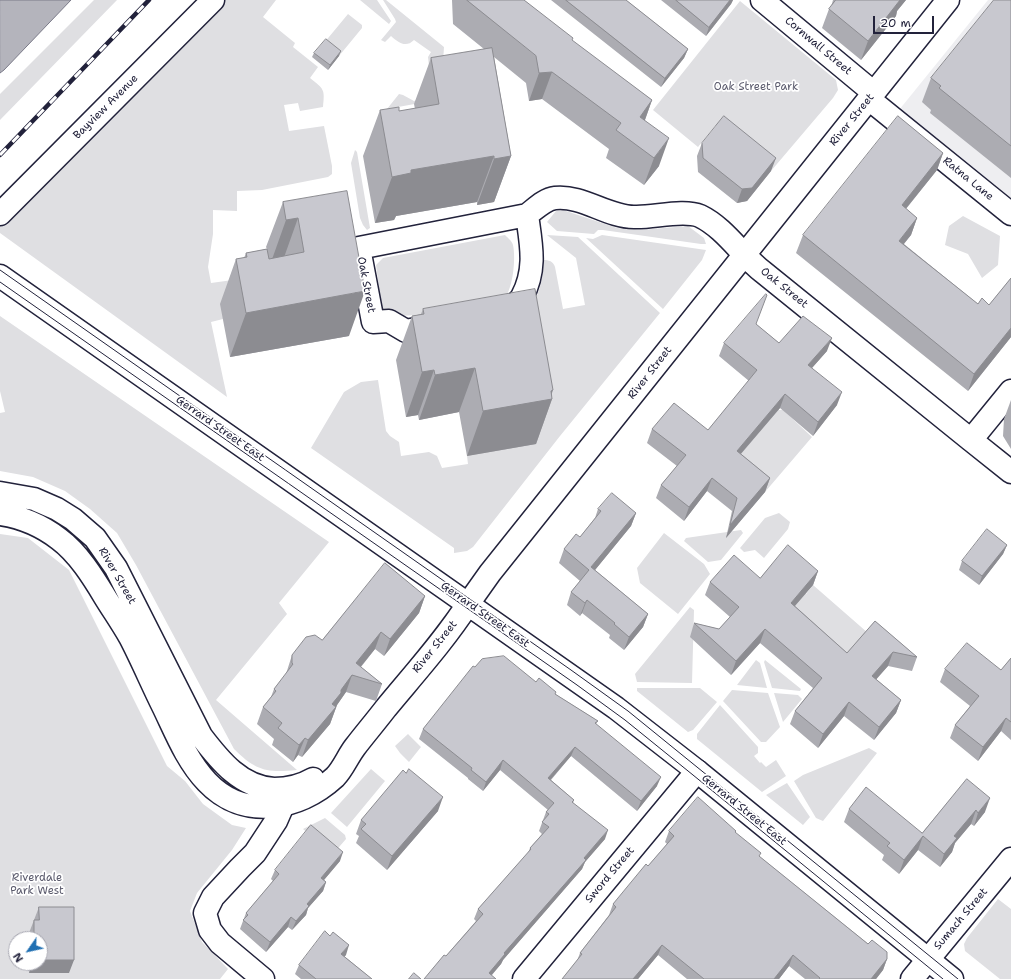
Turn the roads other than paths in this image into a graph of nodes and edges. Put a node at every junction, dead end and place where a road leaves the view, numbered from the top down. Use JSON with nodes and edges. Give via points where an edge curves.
{"nodes":[{"id":1,"x":213,"y":0,"type":"edge"},
{"id":2,"x":762,"y":0,"type":"edge"},
{"id":3,"x":948,"y":0,"type":"edge"},
{"id":4,"x":872,"y":96,"type":"junction"},
{"id":5,"x":0,"y":214,"type":"edge"},
{"id":6,"x":1011,"y":214,"type":"edge"},
{"id":7,"x":527,"y":215,"type":"junction"},
{"id":8,"x":744,"y":254,"type":"junction"},
{"id":9,"x":3,"y":278,"type":"edge"},
{"id":10,"x":1011,"y":391,"type":"edge"},
{"id":11,"x":971,"y":440,"type":"junction"},
{"id":12,"x":1011,"y":472,"type":"edge"},
{"id":13,"x":0,"y":492,"type":"edge"},
{"id":14,"x":0,"y":514,"type":"edge"},
{"id":15,"x":468,"y":604,"type":"junction"},
{"id":16,"x":354,"y":747,"type":"junction"},
{"id":17,"x":697,"y":771,"type":"junction"},
{"id":18,"x":283,"y":805,"type":"junction"},
{"id":19,"x":1011,"y":859,"type":"edge"},
{"id":20,"x":928,"y":960,"type":"junction"},
{"id":21,"x":263,"y":979,"type":"edge"},
{"id":22,"x":524,"y":979,"type":"edge"},
{"id":23,"x":912,"y":979,"type":"edge"},
{"id":24,"x":952,"y":979,"type":"edge"}],
"edges":[{"from":1,"to":5,"type":"street","name":"Bayview Avenue"},
{"from":2,"to":4,"type":"street","name":"Cornwall Street"},
{"from":3,"to":4,"type":"street","name":"River Street"},
{"from":4,"to":6,"type":"street","name":"Ratna Lane"},
{"from":4,"to":8,"type":"street","name":"River Street"},
{"from":7,"to":7,"type":"street","name":"Oak Street","via":[[359,248],[373,322],[389,321],[406,331],[509,310],[521,298],[531,274],[532,239]]},
{"from":7,"to":8,"type":"street","name":"Oak Street","via":[[553,198],[562,198],[614,214],[634,217],[694,214],[723,233]]},
{"from":8,"to":11,"type":"street","name":"Oak Street"},
{"from":8,"to":15,"type":"street","name":"River Street"},
{"from":9,"to":15,"type":"street","name":"Gerrard Street East"},
{"from":10,"to":11,"type":"street"},
{"from":11,"to":12,"type":"street","name":"Oak Street"},
{"from":13,"to":16,"type":"street","name":"River Street","via":[[34,499],[57,509],[95,538],[116,568],[201,736],[219,759],[243,780],[268,788],[294,787],[326,771]]},
{"from":14,"to":18,"type":"street","name":"River Street","via":[[16,516],[36,525],[59,539],[77,556],[130,637],[178,738],[206,782],[220,794],[237,802],[257,806]]},
{"from":15,"to":16,"type":"street","name":"River Street"},
{"from":15,"to":17,"type":"street","name":"Gerrard Street East","via":[[604,699]]},
{"from":16,"to":18,"type":"street","name":"River Street","via":[[337,775],[323,787],[308,797]]},
{"from":17,"to":20,"type":"street","name":"Gerrard Street East"},
{"from":17,"to":22,"type":"street","name":"Sword Street"},
{"from":18,"to":21,"type":"street","via":[[276,821],[255,853],[213,898],[205,913],[210,930],[220,943]]},
{"from":19,"to":20,"type":"street","name":"Sumach Street"},
{"from":20,"to":23,"type":"street","name":"Sumach Street"},
{"from":20,"to":24,"type":"street","name":"Gerrard Street East"}]}
